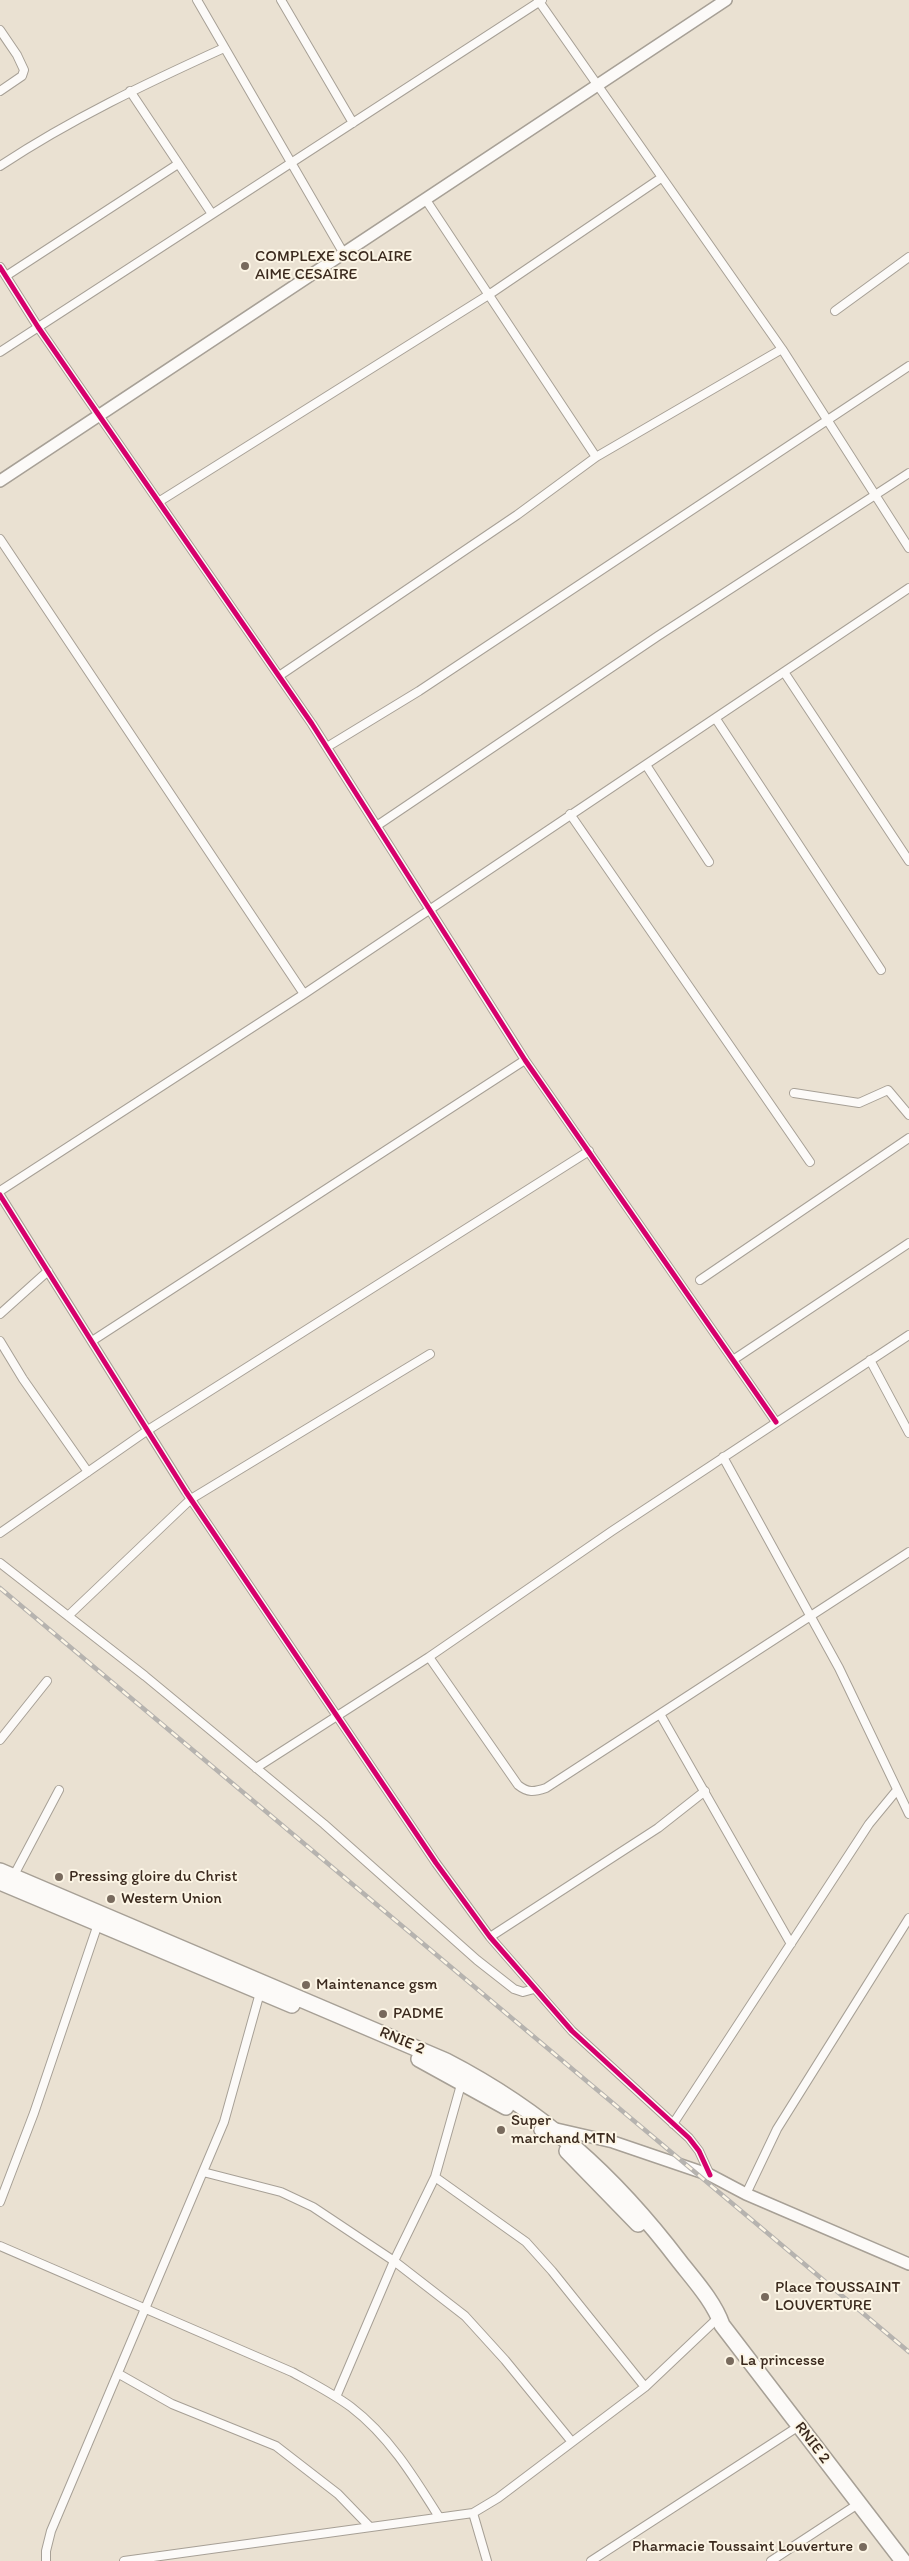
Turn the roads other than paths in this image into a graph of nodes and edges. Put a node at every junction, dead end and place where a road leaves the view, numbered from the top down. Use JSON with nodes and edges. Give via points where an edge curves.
{"nodes":[{"id":1,"x":197,"y":0,"type":"edge"},
{"id":2,"x":281,"y":0,"type":"edge"},
{"id":3,"x":726,"y":0,"type":"edge"},
{"id":4,"x":540,"y":1,"type":"edge"},
{"id":5,"x":0,"y":30,"type":"edge"},
{"id":6,"x":224,"y":48,"type":"junction"},
{"id":7,"x":598,"y":85,"type":"junction"},
{"id":8,"x":0,"y":91,"type":"edge"},
{"id":9,"x":130,"y":91,"type":"junction"},
{"id":10,"x":352,"y":123,"type":"junction"},
{"id":11,"x":291,"y":163,"type":"junction"},
{"id":12,"x":178,"y":164,"type":"junction"},
{"id":13,"x":0,"y":166,"type":"edge"},
{"id":14,"x":661,"y":178,"type":"junction"},
{"id":15,"x":426,"y":200,"type":"junction"},
{"id":16,"x":212,"y":214,"type":"junction"},
{"id":17,"x":344,"y":254,"type":"junction"},
{"id":18,"x":909,"y":257,"type":"edge"},
{"id":19,"x":0,"y":267,"type":"edge"},
{"id":20,"x":6,"y":276,"type":"junction"},
{"id":21,"x":490,"y":294,"type":"junction"},
{"id":22,"x":835,"y":311,"type":"dead end"},
{"id":23,"x":38,"y":327,"type":"junction"},
{"id":24,"x":782,"y":349,"type":"junction"},
{"id":25,"x":0,"y":352,"type":"edge"},
{"id":26,"x":909,"y":366,"type":"edge"},
{"id":27,"x":101,"y":415,"type":"junction"},
{"id":28,"x":830,"y":420,"type":"junction"},
{"id":29,"x":596,"y":457,"type":"junction"},
{"id":30,"x":909,"y":473,"type":"edge"},
{"id":31,"x":0,"y":481,"type":"edge"},
{"id":32,"x":877,"y":495,"type":"junction"},
{"id":33,"x":160,"y":501,"type":"junction"},
{"id":34,"x":0,"y":539,"type":"edge"},
{"id":35,"x":909,"y":548,"type":"edge"},
{"id":36,"x":909,"y":588,"type":"edge"},
{"id":37,"x":784,"y":672,"type":"junction"},
{"id":38,"x":279,"y":676,"type":"junction"},
{"id":39,"x":716,"y":719,"type":"junction"},
{"id":40,"x":327,"y":748,"type":"junction"},
{"id":41,"x":646,"y":765,"type":"junction"},
{"id":42,"x":570,"y":814,"type":"junction"},
{"id":43,"x":378,"y":825,"type":"junction"},
{"id":44,"x":909,"y":861,"type":"edge"},
{"id":45,"x":709,"y":862,"type":"dead end"},
{"id":46,"x":430,"y":909,"type":"junction"},
{"id":47,"x":881,"y":970,"type":"dead end"},
{"id":48,"x":304,"y":994,"type":"junction"},
{"id":49,"x":525,"y":1060,"type":"junction"},
{"id":50,"x":794,"y":1093,"type":"dead end"},
{"id":51,"x":909,"y":1115,"type":"edge"},
{"id":52,"x":909,"y":1138,"type":"edge"},
{"id":53,"x":588,"y":1151,"type":"junction"},
{"id":54,"x":810,"y":1162,"type":"dead end"},
{"id":55,"x":0,"y":1193,"type":"edge"},
{"id":56,"x":909,"y":1243,"type":"edge"},
{"id":57,"x":48,"y":1271,"type":"junction"},
{"id":58,"x":700,"y":1280,"type":"dead end"},
{"id":59,"x":0,"y":1314,"type":"edge"},
{"id":60,"x":909,"y":1335,"type":"edge"},
{"id":61,"x":0,"y":1341,"type":"edge"},
{"id":62,"x":92,"y":1341,"type":"junction"},
{"id":63,"x":430,"y":1354,"type":"dead end"},
{"id":64,"x":733,"y":1360,"type":"junction"},
{"id":65,"x":870,"y":1360,"type":"junction"},
{"id":66,"x":776,"y":1422,"type":"junction"},
{"id":67,"x":148,"y":1430,"type":"junction"},
{"id":68,"x":909,"y":1433,"type":"edge"},
{"id":69,"x":723,"y":1457,"type":"junction"},
{"id":70,"x":88,"y":1472,"type":"junction"},
{"id":71,"x":191,"y":1498,"type":"junction"},
{"id":72,"x":0,"y":1533,"type":"edge"},
{"id":73,"x":909,"y":1552,"type":"edge"},
{"id":74,"x":0,"y":1563,"type":"edge"},
{"id":75,"x":68,"y":1616,"type":"junction"},
{"id":76,"x":810,"y":1616,"type":"junction"},
{"id":77,"x":429,"y":1657,"type":"junction"},
{"id":78,"x":47,"y":1681,"type":"dead end"},
{"id":79,"x":660,"y":1714,"type":"junction"},
{"id":80,"x":336,"y":1716,"type":"junction"},
{"id":81,"x":0,"y":1740,"type":"edge"},
{"id":82,"x":256,"y":1768,"type":"junction"},
{"id":83,"x":59,"y":1790,"type":"dead end"},
{"id":84,"x":898,"y":1790,"type":"junction"},
{"id":85,"x":705,"y":1791,"type":"junction"},
{"id":86,"x":909,"y":1814,"type":"edge"},
{"id":87,"x":6,"y":1879,"type":"edge"},
{"id":88,"x":909,"y":1918,"type":"edge"},
{"id":89,"x":100,"y":1919,"type":"junction"},
{"id":90,"x":490,"y":1937,"type":"junction"},
{"id":91,"x":791,"y":1944,"type":"junction"},
{"id":92,"x":262,"y":1987,"type":"junction"},
{"id":93,"x":534,"y":1989,"type":"junction"},
{"id":94,"x":464,"y":2076,"type":"junction"},
{"id":95,"x":673,"y":2124,"type":"junction"},
{"id":96,"x":546,"y":2129,"type":"junction"},
{"id":97,"x":203,"y":2172,"type":"junction"},
{"id":98,"x":710,"y":2175,"type":"junction"},
{"id":99,"x":435,"y":2176,"type":"junction"},
{"id":100,"x":746,"y":2194,"type":"junction"},
{"id":101,"x":0,"y":2202,"type":"edge"},
{"id":102,"x":0,"y":2246,"type":"edge"},
{"id":103,"x":394,"y":2261,"type":"junction"},
{"id":104,"x":909,"y":2264,"type":"edge"},
{"id":105,"x":146,"y":2308,"type":"junction"},
{"id":106,"x":719,"y":2321,"type":"junction"},
{"id":107,"x":119,"y":2374,"type":"junction"},
{"id":108,"x":645,"y":2387,"type":"junction"},
{"id":109,"x":336,"y":2397,"type":"junction"},
{"id":110,"x":799,"y":2426,"type":"junction"},
{"id":111,"x":572,"y":2442,"type":"junction"},
{"id":112,"x":858,"y":2504,"type":"junction"},
{"id":113,"x":473,"y":2513,"type":"junction"},
{"id":114,"x":439,"y":2517,"type":"junction"},
{"id":115,"x":369,"y":2526,"type":"junction"},
{"id":116,"x":142,"y":2560,"type":"edge"},
{"id":117,"x":46,"y":2561,"type":"edge"},
{"id":118,"x":124,"y":2561,"type":"edge"},
{"id":119,"x":487,"y":2561,"type":"edge"},
{"id":120,"x":591,"y":2561,"type":"edge"},
{"id":121,"x":771,"y":2561,"type":"edge"},
{"id":122,"x":903,"y":2561,"type":"edge"}],
"edges":[{"from":1,"to":6,"type":"street"},
{"from":2,"to":10,"type":"street"},
{"from":3,"to":7,"type":"main road"},
{"from":4,"to":7,"type":"street"},
{"from":4,"to":10,"type":"street"},
{"from":5,"to":8,"type":"street","via":[[24,70],[22,76]]},
{"from":6,"to":9,"type":"street"},
{"from":6,"to":11,"type":"street"},
{"from":7,"to":14,"type":"street"},
{"from":7,"to":15,"type":"main road"},
{"from":9,"to":12,"type":"street"},
{"from":9,"to":13,"type":"street","via":[[49,134]]},
{"from":10,"to":11,"type":"street"},
{"from":11,"to":16,"type":"street"},
{"from":11,"to":17,"type":"street"},
{"from":12,"to":16,"type":"street"},
{"from":12,"to":20,"type":"street"},
{"from":14,"to":21,"type":"street"},
{"from":14,"to":24,"type":"street"},
{"from":15,"to":17,"type":"main road"},
{"from":15,"to":21,"type":"street"},
{"from":16,"to":23,"type":"street"},
{"from":17,"to":27,"type":"main road"},
{"from":18,"to":22,"type":"street"},
{"from":19,"to":20,"type":"street"},
{"from":20,"to":23,"type":"street"},
{"from":21,"to":29,"type":"street"},
{"from":21,"to":33,"type":"street"},
{"from":23,"to":25,"type":"street"},
{"from":23,"to":27,"type":"street"},
{"from":24,"to":28,"type":"street"},
{"from":24,"to":29,"type":"street"},
{"from":26,"to":28,"type":"street"},
{"from":27,"to":31,"type":"main road"},
{"from":27,"to":33,"type":"street"},
{"from":28,"to":32,"type":"street"},
{"from":28,"to":40,"type":"street","via":[[419,691]]},
{"from":29,"to":38,"type":"street","via":[[517,515]]},
{"from":30,"to":32,"type":"street"},
{"from":32,"to":35,"type":"street"},
{"from":32,"to":43,"type":"street","via":[[658,636]]},
{"from":33,"to":38,"type":"street"},
{"from":34,"to":48,"type":"street"},
{"from":36,"to":37,"type":"street"},
{"from":37,"to":39,"type":"street"},
{"from":37,"to":44,"type":"street"},
{"from":38,"to":40,"type":"street"},
{"from":39,"to":41,"type":"street"},
{"from":39,"to":47,"type":"street"},
{"from":40,"to":43,"type":"street"},
{"from":41,"to":42,"type":"street"},
{"from":41,"to":45,"type":"street"},
{"from":42,"to":46,"type":"street"},
{"from":42,"to":54,"type":"street"},
{"from":43,"to":46,"type":"street"},
{"from":46,"to":48,"type":"street"},
{"from":46,"to":49,"type":"street"},
{"from":48,"to":55,"type":"street"},
{"from":49,"to":53,"type":"street"},
{"from":49,"to":62,"type":"street"},
{"from":50,"to":51,"type":"street","via":[[859,1103],[888,1090]]},
{"from":52,"to":58,"type":"street"},
{"from":53,"to":64,"type":"street"},
{"from":53,"to":67,"type":"street"},
{"from":55,"to":57,"type":"street"},
{"from":56,"to":64,"type":"street"},
{"from":57,"to":59,"type":"street"},
{"from":57,"to":62,"type":"street"},
{"from":60,"to":65,"type":"street"},
{"from":61,"to":70,"type":"street"},
{"from":62,"to":67,"type":"street"},
{"from":63,"to":71,"type":"street"},
{"from":64,"to":66,"type":"street"},
{"from":65,"to":66,"type":"street"},
{"from":65,"to":68,"type":"street"},
{"from":66,"to":69,"type":"street"},
{"from":67,"to":70,"type":"street"},
{"from":67,"to":71,"type":"street"},
{"from":69,"to":76,"type":"street"},
{"from":69,"to":77,"type":"street"},
{"from":70,"to":72,"type":"street"},
{"from":71,"to":75,"type":"street"},
{"from":71,"to":80,"type":"street"},
{"from":73,"to":76,"type":"street"},
{"from":74,"to":75,"type":"street"},
{"from":75,"to":82,"type":"street"},
{"from":76,"to":79,"type":"street"},
{"from":76,"to":84,"type":"street"},
{"from":77,"to":79,"type":"street","via":[[525,1791],[546,1788]]},
{"from":77,"to":80,"type":"street"},
{"from":78,"to":81,"type":"street"},
{"from":79,"to":85,"type":"street"},
{"from":80,"to":82,"type":"street"},
{"from":80,"to":90,"type":"street"},
{"from":82,"to":93,"type":"street","via":[[514,1989],[523,1992]]},
{"from":83,"to":87,"type":"street"},
{"from":84,"to":86,"type":"street"},
{"from":84,"to":91,"type":"street","via":[[869,1824]]},
{"from":85,"to":90,"type":"street","via":[[658,1828]]},
{"from":85,"to":91,"type":"street"},
{"from":87,"to":89,"type":"highway","name":"RNIE 2","number":"RNIE 2"},
{"from":88,"to":100,"type":"street","via":[[777,2129]]},
{"from":89,"to":92,"type":"highway","name":"RNIE 2","number":"RNIE 2"},
{"from":89,"to":101,"type":"street"},
{"from":90,"to":93,"type":"street"},
{"from":91,"to":95,"type":"street"},
{"from":92,"to":94,"type":"highway","name":"RNIE 2","number":"RNIE 2"},
{"from":92,"to":97,"type":"street","via":[[224,2122]]},
{"from":93,"to":95,"type":"street","via":[[593,2053]]},
{"from":94,"to":96,"type":"highway","name":"RNIE 2","number":"RNIE 2","via":[[511,2098]]},
{"from":94,"to":99,"type":"street"},
{"from":95,"to":98,"type":"street","via":[[699,2151]]},
{"from":96,"to":98,"type":"main road","via":[[613,2142]]},
{"from":96,"to":106,"type":"highway","name":"RNIE 2","number":"RNIE 2","via":[[598,2166],[629,2199],[666,2243]]},
{"from":97,"to":103,"type":"street","via":[[281,2192],[305,2203]]},
{"from":97,"to":105,"type":"street"},
{"from":98,"to":100,"type":"main road"},
{"from":99,"to":103,"type":"street"},
{"from":99,"to":108,"type":"street","via":[[526,2242]]},
{"from":100,"to":104,"type":"main road"},
{"from":102,"to":105,"type":"street"},
{"from":103,"to":109,"type":"street"},
{"from":103,"to":111,"type":"street","via":[[465,2316]]},
{"from":105,"to":107,"type":"street"},
{"from":105,"to":109,"type":"street","via":[[292,2372]]},
{"from":106,"to":108,"type":"street"},
{"from":106,"to":110,"type":"highway","name":"RNIE 2","number":"RNIE 2"},
{"from":107,"to":115,"type":"street","via":[[172,2404],[276,2446],[330,2487]]},
{"from":107,"to":117,"type":"street","via":[[51,2531]]},
{"from":108,"to":111,"type":"street"},
{"from":109,"to":114,"type":"street","via":[[365,2420],[398,2455]]},
{"from":110,"to":112,"type":"highway","name":"RNIE 2","number":"RNIE 2"},
{"from":110,"to":120,"type":"street"},
{"from":111,"to":113,"type":"street"},
{"from":112,"to":121,"type":"street"},
{"from":112,"to":122,"type":"highway","name":"RNIE 2","number":"RNIE 2"},
{"from":113,"to":114,"type":"street"},
{"from":113,"to":119,"type":"street"},
{"from":114,"to":115,"type":"street"},
{"from":115,"to":116,"type":"street"},
{"from":116,"to":118,"type":"street"}]}
